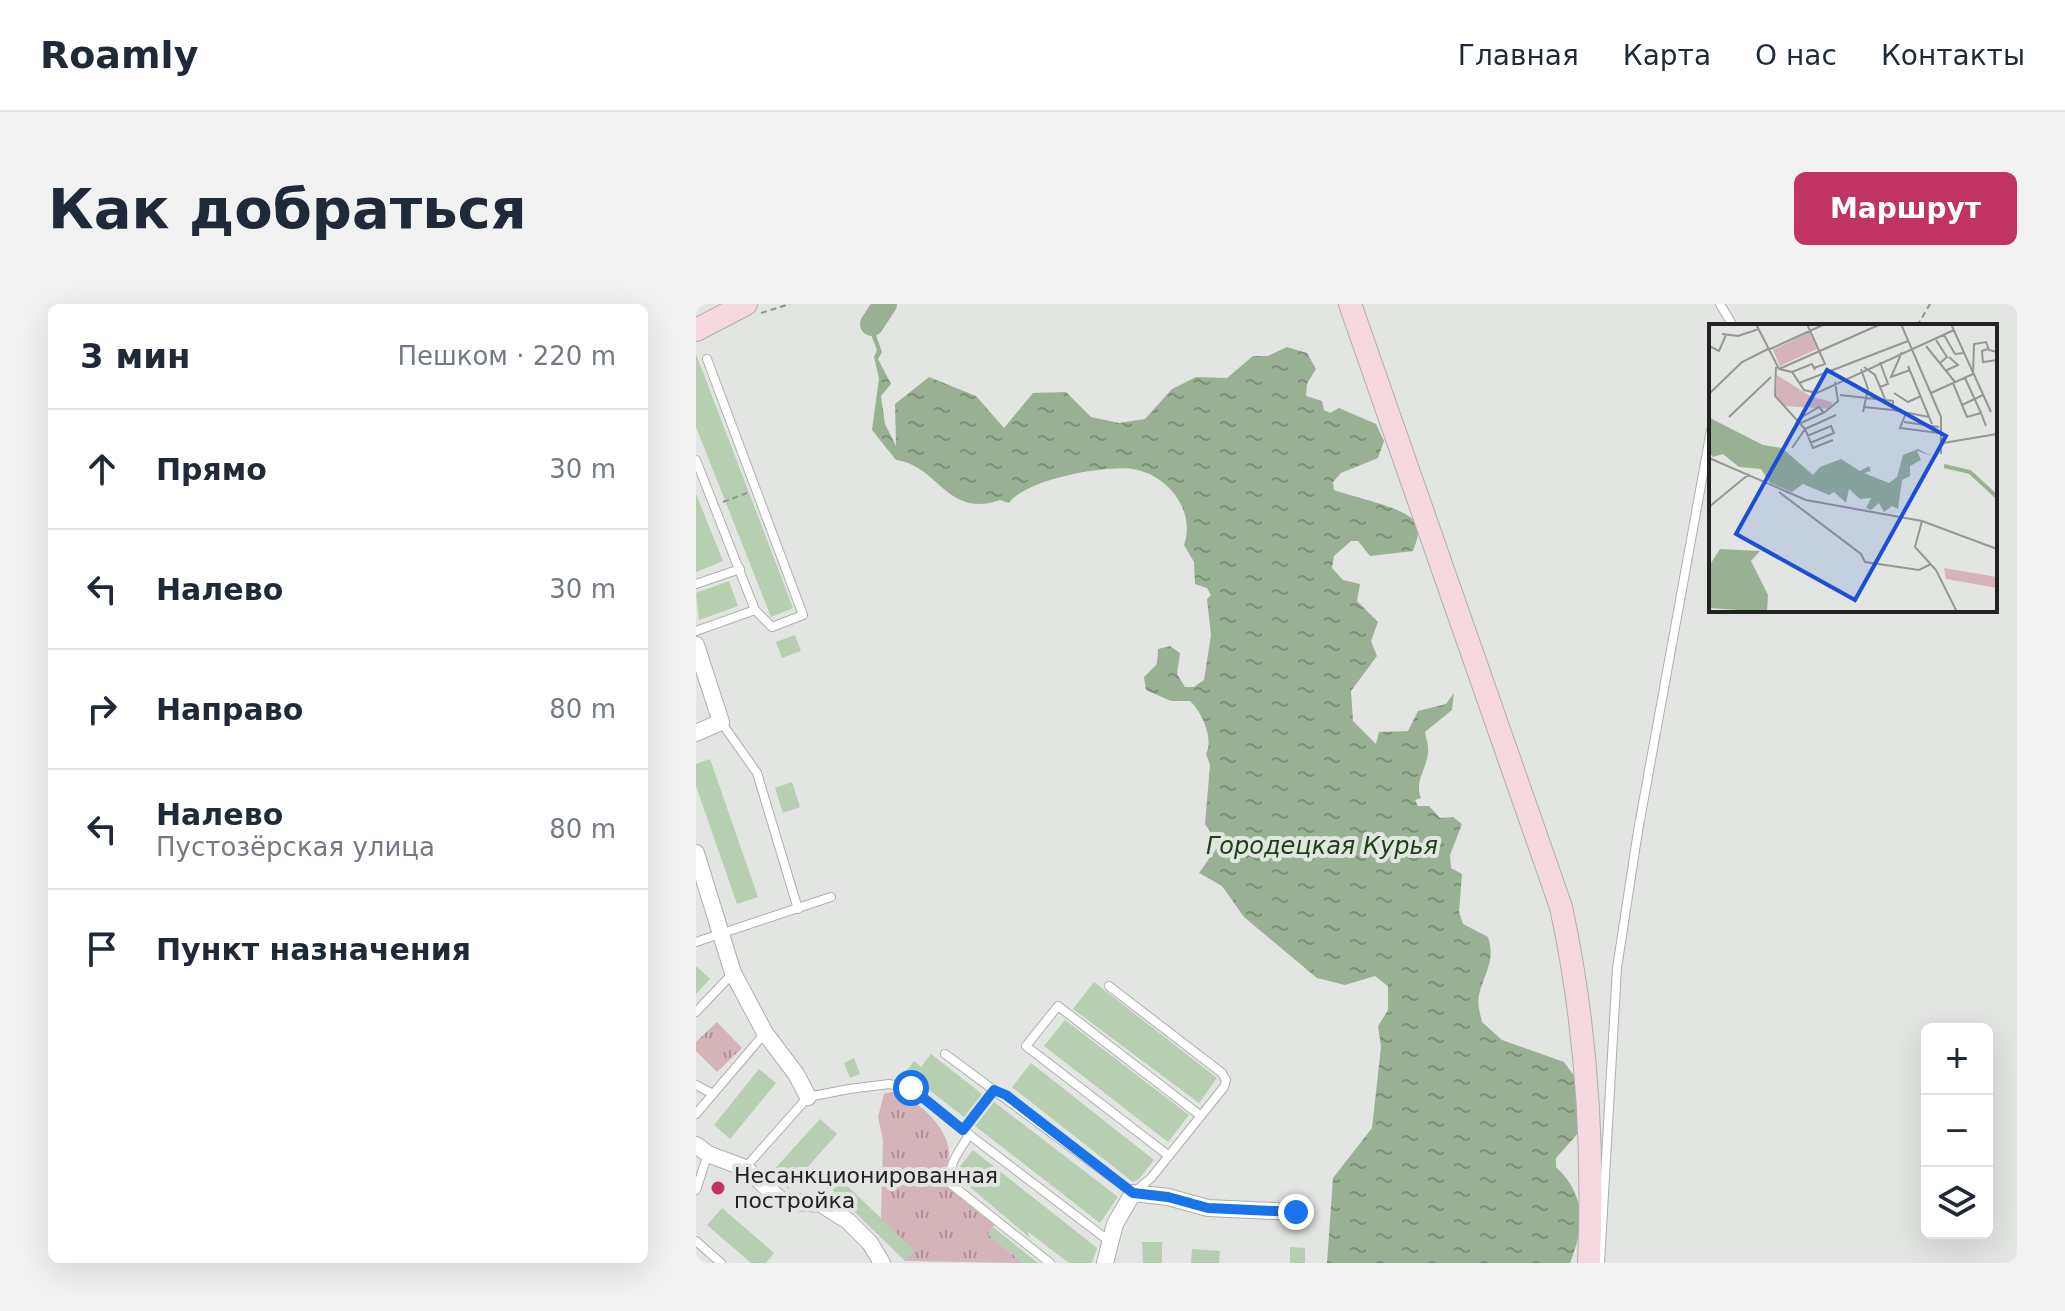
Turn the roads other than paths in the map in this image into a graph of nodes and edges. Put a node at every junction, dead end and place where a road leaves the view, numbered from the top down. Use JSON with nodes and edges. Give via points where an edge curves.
{"nodes":[{"id":1,"x":746,"y":304,"type":"edge"},
{"id":2,"x":1350,"y":304,"type":"edge"},
{"id":3,"x":1720,"y":304,"type":"edge"},
{"id":4,"x":1732,"y":324,"type":"edge"},
{"id":5,"x":696,"y":330,"type":"edge"},
{"id":6,"x":707,"y":359,"type":"dead end"},
{"id":7,"x":1709,"y":441,"type":"edge"},
{"id":8,"x":696,"y":460,"type":"edge"},
{"id":9,"x":740,"y":569,"type":"junction"},
{"id":10,"x":696,"y":584,"type":"edge"},
{"id":11,"x":755,"y":610,"type":"junction"},
{"id":12,"x":696,"y":631,"type":"edge"},
{"id":13,"x":696,"y":645,"type":"edge"},
{"id":14,"x":721,"y":722,"type":"junction"},
{"id":15,"x":696,"y":733,"type":"edge"},
{"id":16,"x":696,"y":853,"type":"edge"},
{"id":17,"x":831,"y":897,"type":"dead end"},
{"id":18,"x":798,"y":909,"type":"junction"},
{"id":19,"x":723,"y":935,"type":"junction"},
{"id":20,"x":696,"y":942,"type":"edge"},
{"id":21,"x":733,"y":973,"type":"junction"},
{"id":22,"x":1109,"y":986,"type":"dead end"},
{"id":23,"x":696,"y":1012,"type":"edge"},
{"id":24,"x":765,"y":1033,"type":"junction"},
{"id":25,"x":945,"y":1054,"type":"dead end"},
{"id":26,"x":696,"y":1085,"type":"edge"},
{"id":27,"x":994,"y":1090,"type":"junction"},
{"id":28,"x":713,"y":1094,"type":"junction"},
{"id":29,"x":808,"y":1097,"type":"junction"},
{"id":30,"x":696,"y":1114,"type":"edge"},
{"id":31,"x":1201,"y":1116,"type":"junction"},
{"id":32,"x":966,"y":1132,"type":"junction"},
{"id":33,"x":702,"y":1149,"type":"edge"},
{"id":34,"x":1169,"y":1156,"type":"junction"},
{"id":35,"x":745,"y":1168,"type":"junction"},
{"id":36,"x":696,"y":1190,"type":"edge"},
{"id":37,"x":1133,"y":1193,"type":"junction"},
{"id":38,"x":1296,"y":1212,"type":"dead end"},
{"id":39,"x":696,"y":1241,"type":"edge"},
{"id":40,"x":1109,"y":1241,"type":"junction"},
{"id":41,"x":721,"y":1263,"type":"edge"},
{"id":42,"x":882,"y":1263,"type":"edge"},
{"id":43,"x":1050,"y":1263,"type":"edge"},
{"id":44,"x":1105,"y":1263,"type":"edge"},
{"id":45,"x":1589,"y":1263,"type":"edge"},
{"id":46,"x":1600,"y":1263,"type":"edge"}],
"edges":[{"from":1,"to":5,"type":"main road"},
{"from":2,"to":45,"type":"main road","via":[[1561,907],[1587,1093]]},
{"from":3,"to":4,"type":"lane"},
{"from":6,"to":11,"type":"lane","via":[[803,615],[772,627]]},
{"from":7,"to":46,"type":"lane","via":[[1617,968]]},
{"from":8,"to":9,"type":"lane"},
{"from":9,"to":10,"type":"lane"},
{"from":9,"to":11,"type":"lane"},
{"from":11,"to":12,"type":"lane"},
{"from":13,"to":14,"type":"street"},
{"from":14,"to":15,"type":"street"},
{"from":14,"to":18,"type":"lane","via":[[757,773]]},
{"from":16,"to":19,"type":"street"},
{"from":17,"to":18,"type":"lane"},
{"from":18,"to":19,"type":"lane"},
{"from":19,"to":20,"type":"lane"},
{"from":19,"to":21,"type":"street"},
{"from":21,"to":23,"type":"lane"},
{"from":21,"to":24,"type":"street"},
{"from":22,"to":31,"type":"lane","via":[[1222,1073],[1224,1087]]},
{"from":24,"to":28,"type":"lane"},
{"from":24,"to":29,"type":"street"},
{"from":25,"to":27,"type":"lane"},
{"from":26,"to":28,"type":"lane"},
{"from":27,"to":32,"type":"lane"},
{"from":27,"to":37,"type":"lane"},
{"from":28,"to":30,"type":"lane"},
{"from":29,"to":32,"type":"lane","via":[[889,1084],[911,1088]]},
{"from":29,"to":35,"type":"lane"},
{"from":31,"to":34,"type":"lane"},
{"from":31,"to":34,"type":"lane","via":[[1058,1006],[1026,1046]]},
{"from":32,"to":40,"type":"lane"},
{"from":32,"to":43,"type":"lane","via":[[949,1175],[952,1185]]},
{"from":33,"to":35,"type":"street"},
{"from":33,"to":36,"type":"lane"},
{"from":34,"to":37,"type":"lane"},
{"from":35,"to":42,"type":"street","via":[[782,1201],[821,1204],[848,1221]]},
{"from":37,"to":38,"type":"street","via":[[1208,1208]]},
{"from":37,"to":40,"type":"street"},
{"from":39,"to":41,"type":"lane"},
{"from":40,"to":44,"type":"street"}]}
